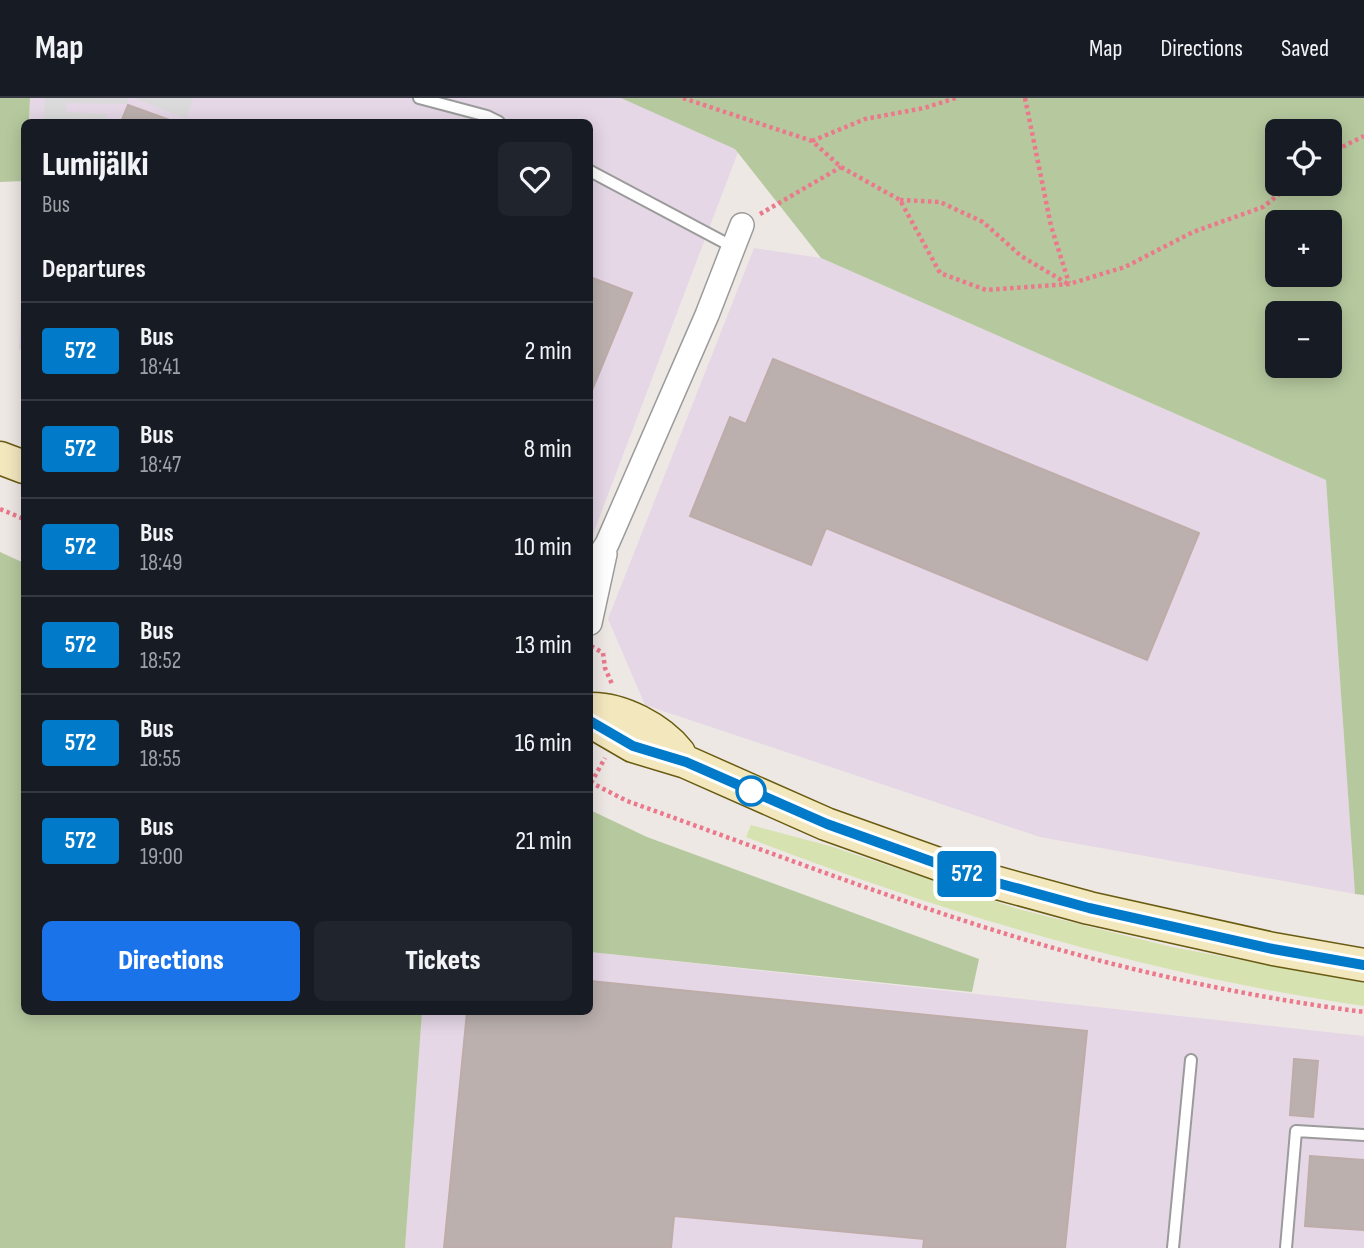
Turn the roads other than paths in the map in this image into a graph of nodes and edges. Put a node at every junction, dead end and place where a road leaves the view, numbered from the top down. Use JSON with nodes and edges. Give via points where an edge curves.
{"nodes":[{"id":1,"x":419,"y":98,"type":"edge"},
{"id":2,"x":493,"y":119,"type":"edge"},
{"id":3,"x":593,"y":172,"type":"edge"},
{"id":4,"x":738,"y":236,"type":"joint"},
{"id":5,"x":0,"y":458,"type":"edge"},
{"id":6,"x":21,"y":466,"type":"edge"},
{"id":7,"x":607,"y":544,"type":"junction"},
{"id":8,"x":593,"y":565,"type":"edge"},
{"id":9,"x":593,"y":609,"type":"edge"},
{"id":10,"x":593,"y":709,"type":"edge"},
{"id":11,"x":593,"y":722,"type":"edge"},
{"id":12,"x":686,"y":762,"type":"junction"},
{"id":13,"x":1364,"y":965,"type":"edge"},
{"id":14,"x":1191,"y":1060,"type":"dead end"},
{"id":15,"x":1364,"y":1135,"type":"edge"},
{"id":16,"x":1173,"y":1248,"type":"edge"},
{"id":17,"x":1286,"y":1248,"type":"edge"}],
"edges":[{"from":1,"to":2,"type":"lane"},
{"from":3,"to":4,"type":"lane"},
{"from":4,"to":7,"type":"street"},
{"from":5,"to":6,"type":"main road"},
{"from":7,"to":8,"type":"street"},
{"from":7,"to":9,"type":"street"},
{"from":10,"to":12,"type":"main road","via":[[627,716],[663,737]]},
{"from":11,"to":12,"type":"main road","via":[[633,746]]},
{"from":12,"to":13,"type":"main road","via":[[827,824],[972,876],[1089,908]]},
{"from":14,"to":16,"type":"lane"},
{"from":15,"to":17,"type":"lane","via":[[1296,1131]]}]}
